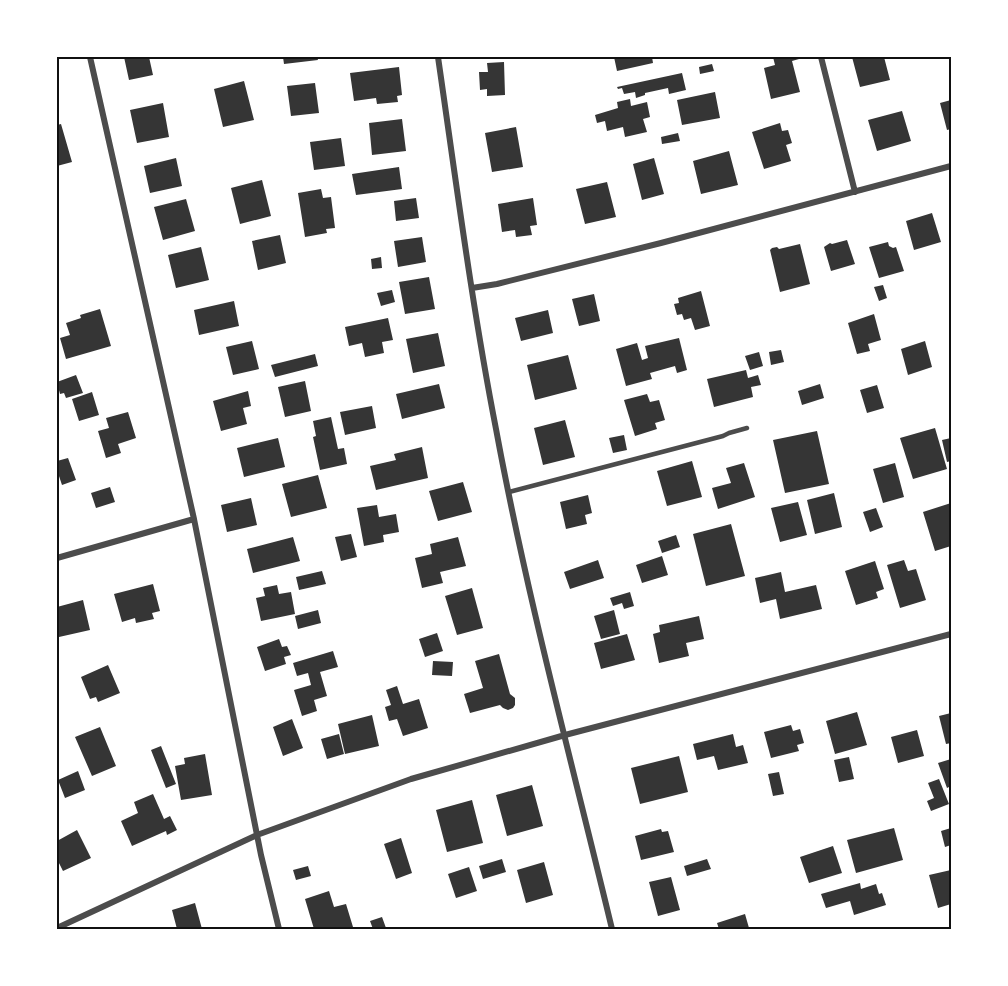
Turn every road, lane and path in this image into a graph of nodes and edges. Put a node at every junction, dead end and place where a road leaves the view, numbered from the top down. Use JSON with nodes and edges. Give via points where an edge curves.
{"nodes":[{"id":1,"x":90,"y":57,"type":"edge"},
{"id":2,"x":438,"y":57,"type":"edge"},
{"id":3,"x":821,"y":57,"type":"edge"},
{"id":4,"x":951,"y":166,"type":"edge"},
{"id":5,"x":855,"y":192,"type":"junction"},
{"id":6,"x":472,"y":288,"type":"junction"},
{"id":7,"x":747,"y":428,"type":"dead end"},
{"id":8,"x":508,"y":492,"type":"junction"},
{"id":9,"x":194,"y":519,"type":"junction"},
{"id":10,"x":57,"y":558,"type":"edge"},
{"id":11,"x":951,"y":634,"type":"edge"},
{"id":12,"x":565,"y":735,"type":"junction"},
{"id":13,"x":256,"y":835,"type":"junction"},
{"id":14,"x":57,"y":928,"type":"edge"},
{"id":15,"x":279,"y":929,"type":"edge"},
{"id":16,"x":612,"y":929,"type":"edge"}],
"edges":[{"from":1,"to":9,"type":"street"},
{"from":2,"to":6,"type":"street"},
{"from":3,"to":5,"type":"street"},
{"from":4,"to":5,"type":"street"},
{"from":5,"to":6,"type":"street"},
{"from":6,"to":8,"type":"street"},
{"from":7,"to":8,"type":"lane"},
{"from":8,"to":12,"type":"street"},
{"from":9,"to":10,"type":"street"},
{"from":9,"to":13,"type":"street"},
{"from":11,"to":12,"type":"street"},
{"from":12,"to":13,"type":"street","via":[[411,779]]},
{"from":12,"to":16,"type":"street"},
{"from":13,"to":14,"type":"street"},
{"from":13,"to":15,"type":"street"}]}
